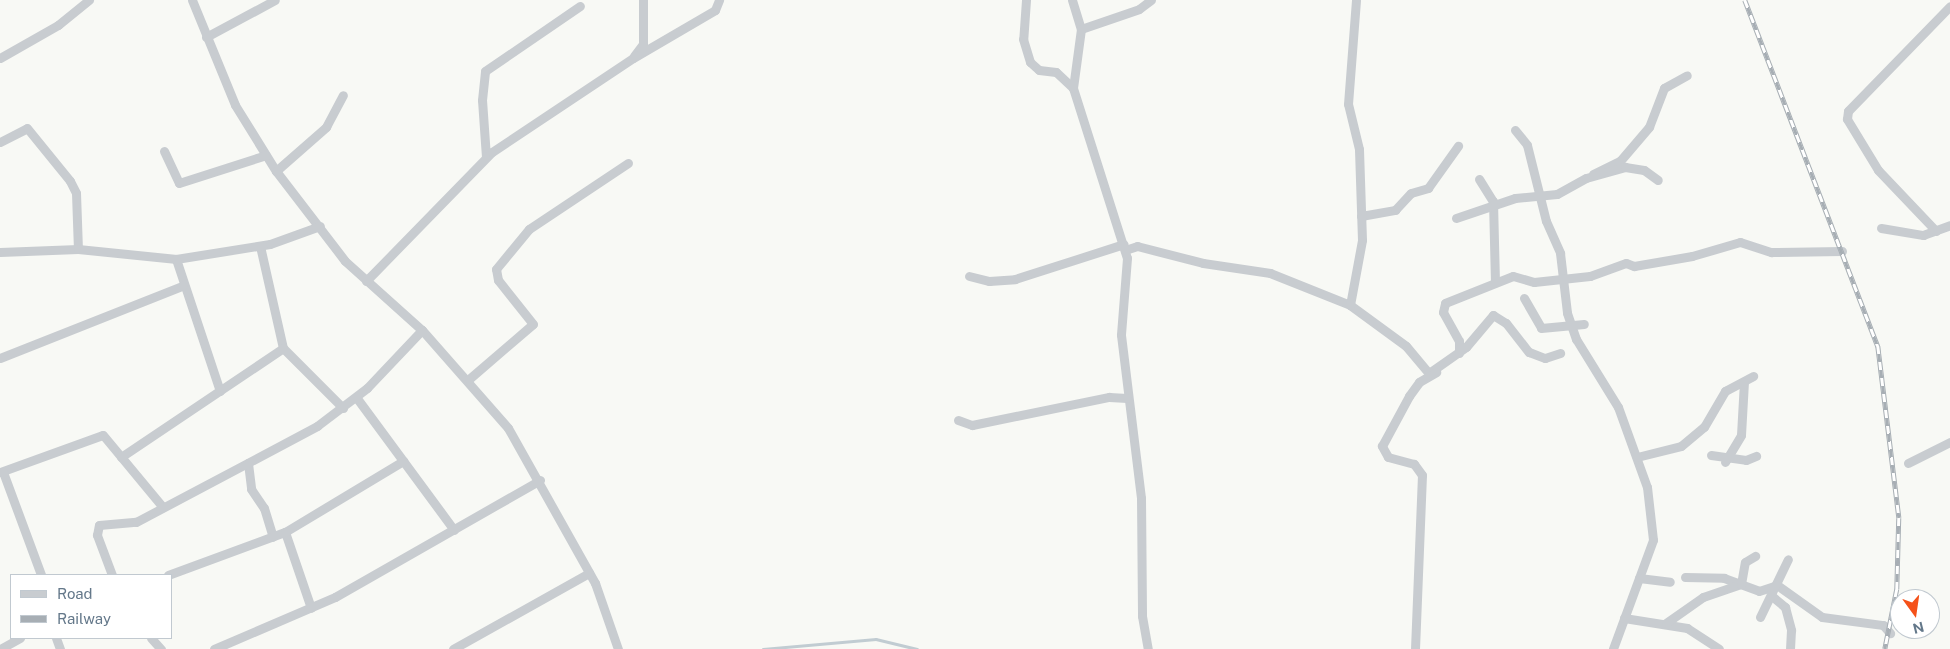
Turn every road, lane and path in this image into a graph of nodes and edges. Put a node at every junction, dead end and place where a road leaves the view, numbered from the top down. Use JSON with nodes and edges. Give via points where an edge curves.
{"nodes":[{"id":1,"x":89,"y":0,"type":"edge"},
{"id":2,"x":192,"y":0,"type":"edge"},
{"id":3,"x":275,"y":0,"type":"edge"},
{"id":4,"x":643,"y":0,"type":"edge"},
{"id":5,"x":1026,"y":0,"type":"edge"},
{"id":6,"x":1072,"y":0,"type":"edge"},
{"id":7,"x":1150,"y":0,"type":"edge"},
{"id":8,"x":1356,"y":0,"type":"edge"},
{"id":9,"x":721,"y":2,"type":"edge"},
{"id":10,"x":580,"y":6,"type":"dead end"},
{"id":11,"x":1950,"y":6,"type":"edge"},
{"id":12,"x":1080,"y":29,"type":"junction"},
{"id":13,"x":206,"y":37,"type":"junction"},
{"id":14,"x":0,"y":58,"type":"edge"},
{"id":15,"x":633,"y":58,"type":"junction"},
{"id":16,"x":1687,"y":75,"type":"dead end"},
{"id":17,"x":1072,"y":88,"type":"junction"},
{"id":18,"x":344,"y":96,"type":"dead end"},
{"id":19,"x":1515,"y":130,"type":"dead end"},
{"id":20,"x":0,"y":142,"type":"edge"},
{"id":21,"x":1458,"y":146,"type":"dead end"},
{"id":22,"x":164,"y":151,"type":"dead end"},
{"id":23,"x":266,"y":155,"type":"junction"},
{"id":24,"x":486,"y":157,"type":"junction"},
{"id":25,"x":628,"y":163,"type":"dead end"},
{"id":26,"x":276,"y":171,"type":"junction"},
{"id":27,"x":1586,"y":178,"type":"junction"},
{"id":28,"x":1480,"y":179,"type":"dead end"},
{"id":29,"x":1658,"y":180,"type":"dead end"},
{"id":30,"x":1541,"y":198,"type":"junction"},
{"id":31,"x":1493,"y":206,"type":"junction"},
{"id":32,"x":1361,"y":216,"type":"junction"},
{"id":33,"x":1456,"y":218,"type":"dead end"},
{"id":34,"x":1950,"y":225,"type":"edge"},
{"id":35,"x":320,"y":226,"type":"junction"},
{"id":36,"x":1881,"y":228,"type":"dead end"},
{"id":37,"x":1936,"y":231,"type":"junction"},
{"id":38,"x":260,"y":246,"type":"junction"},
{"id":39,"x":1125,"y":247,"type":"junction"},
{"id":40,"x":78,"y":249,"type":"junction"},
{"id":41,"x":1842,"y":251,"type":"dead end"},
{"id":42,"x":0,"y":252,"type":"edge"},
{"id":43,"x":176,"y":259,"type":"junction"},
{"id":44,"x":969,"y":276,"type":"dead end"},
{"id":45,"x":1564,"y":279,"type":"junction"},
{"id":46,"x":366,"y":281,"type":"junction"},
{"id":47,"x":1495,"y":281,"type":"junction"},
{"id":48,"x":182,"y":286,"type":"junction"},
{"id":49,"x":1524,"y":298,"type":"dead end"},
{"id":50,"x":1350,"y":305,"type":"junction"},
{"id":51,"x":1571,"y":323,"type":"junction"},
{"id":52,"x":1584,"y":324,"type":"dead end"},
{"id":53,"x":422,"y":330,"type":"junction"},
{"id":54,"x":283,"y":348,"type":"junction"},
{"id":55,"x":1560,"y":353,"type":"dead end"},
{"id":56,"x":1458,"y":354,"type":"junction"},
{"id":57,"x":0,"y":358,"type":"edge"},
{"id":58,"x":1436,"y":372,"type":"junction"},
{"id":59,"x":1753,"y":376,"type":"dead end"},
{"id":60,"x":469,"y":380,"type":"junction"},
{"id":61,"x":1744,"y":382,"type":"junction"},
{"id":62,"x":220,"y":391,"type":"junction"},
{"id":63,"x":356,"y":397,"type":"junction"},
{"id":64,"x":1127,"y":398,"type":"junction"},
{"id":65,"x":343,"y":408,"type":"junction"},
{"id":66,"x":958,"y":420,"type":"dead end"},
{"id":67,"x":1950,"y":442,"type":"edge"},
{"id":68,"x":1711,"y":455,"type":"dead end"},
{"id":69,"x":1756,"y":456,"type":"dead end"},
{"id":70,"x":121,"y":457,"type":"junction"},
{"id":71,"x":1637,"y":457,"type":"junction"},
{"id":72,"x":1727,"y":460,"type":"junction"},
{"id":73,"x":404,"y":461,"type":"junction"},
{"id":74,"x":1908,"y":462,"type":"dead end"},
{"id":75,"x":248,"y":463,"type":"junction"},
{"id":76,"x":1,"y":472,"type":"edge"},
{"id":77,"x":540,"y":480,"type":"junction"},
{"id":78,"x":162,"y":506,"type":"junction"},
{"id":79,"x":454,"y":530,"type":"junction"},
{"id":80,"x":285,"y":532,"type":"junction"},
{"id":81,"x":273,"y":537,"type":"junction"},
{"id":82,"x":1755,"y":556,"type":"dead end"},
{"id":83,"x":1788,"y":559,"type":"dead end"},
{"id":84,"x":589,"y":572,"type":"junction"},
{"id":85,"x":41,"y":574,"type":"edge"},
{"id":86,"x":112,"y":574,"type":"edge"},
{"id":87,"x":171,"y":574,"type":"edge"},
{"id":88,"x":1685,"y":577,"type":"dead end"},
{"id":89,"x":1639,"y":578,"type":"junction"},
{"id":90,"x":1670,"y":582,"type":"dead end"},
{"id":91,"x":1742,"y":584,"type":"junction"},
{"id":92,"x":1777,"y":586,"type":"junction"},
{"id":93,"x":1773,"y":597,"type":"junction"},
{"id":94,"x":311,"y":608,"type":"junction"},
{"id":95,"x":1760,"y":617,"type":"dead end"},
{"id":96,"x":1624,"y":618,"type":"junction"},
{"id":97,"x":1666,"y":623,"type":"junction"},
{"id":98,"x":1890,"y":632,"type":"dead end"},
{"id":99,"x":18,"y":639,"type":"edge"},
{"id":100,"x":152,"y":639,"type":"edge"},
{"id":101,"x":218,"y":648,"type":"edge"},
{"id":102,"x":0,"y":649,"type":"edge"},
{"id":103,"x":162,"y":649,"type":"edge"},
{"id":104,"x":453,"y":649,"type":"edge"},
{"id":105,"x":618,"y":649,"type":"edge"},
{"id":106,"x":1148,"y":649,"type":"edge"},
{"id":107,"x":1414,"y":649,"type":"edge"},
{"id":108,"x":1613,"y":649,"type":"edge"},
{"id":109,"x":1718,"y":649,"type":"edge"},
{"id":110,"x":1790,"y":649,"type":"edge"}],
"edges":[{"from":1,"to":14,"type":"street","via":[[58,25]]},
{"from":2,"to":13,"type":"street"},
{"from":3,"to":13,"type":"street"},
{"from":4,"to":15,"type":"street","via":[[643,44]]},
{"from":5,"to":17,"type":"street","via":[[1023,39],[1030,62],[1039,70],[1056,72]]},
{"from":6,"to":12,"type":"street"},
{"from":7,"to":12,"type":"street","via":[[1140,9]]},
{"from":8,"to":32,"type":"street","via":[[1348,104],[1359,149]]},
{"from":9,"to":15,"type":"street"},
{"from":10,"to":24,"type":"street","via":[[485,71],[482,100]]},
{"from":11,"to":37,"type":"street","via":[[1848,111],[1847,119],[1878,170]]},
{"from":12,"to":17,"type":"street"},
{"from":13,"to":23,"type":"street","via":[[236,105]]},
{"from":15,"to":24,"type":"street"},
{"from":16,"to":27,"type":"street","via":[[1670,83],[1659,95],[1649,127],[1620,161]]},
{"from":17,"to":39,"type":"street"},
{"from":18,"to":26,"type":"street","via":[[326,127]]},
{"from":19,"to":30,"type":"street","via":[[1527,145]]},
{"from":20,"to":40,"type":"street","via":[[27,128],[70,181],[76,193]]},
{"from":21,"to":32,"type":"street","via":[[1428,188],[1411,194],[1395,210]]},
{"from":22,"to":23,"type":"street","via":[[179,183]]},
{"from":23,"to":26,"type":"street"},
{"from":24,"to":46,"type":"street"},
{"from":25,"to":60,"type":"street","via":[[529,229],[496,269],[498,280],[533,324]]},
{"from":26,"to":35,"type":"street"},
{"from":27,"to":29,"type":"street","via":[[1635,167]]},
{"from":27,"to":30,"type":"street"},
{"from":28,"to":31,"type":"street"},
{"from":30,"to":31,"type":"street","via":[[1530,195]]},
{"from":30,"to":45,"type":"street"},
{"from":31,"to":33,"type":"street"},
{"from":31,"to":47,"type":"street"},
{"from":32,"to":50,"type":"street","via":[[1362,240]]},
{"from":34,"to":37,"type":"street"},
{"from":35,"to":38,"type":"street"},
{"from":35,"to":46,"type":"street"},
{"from":36,"to":37,"type":"street","via":[[1923,235]]},
{"from":38,"to":43,"type":"street"},
{"from":38,"to":54,"type":"street"},
{"from":39,"to":44,"type":"street","via":[[1015,280],[989,281]]},
{"from":39,"to":50,"type":"street","via":[[1137,246],[1203,263],[1270,273]]},
{"from":39,"to":64,"type":"street","via":[[1120,327]]},
{"from":40,"to":42,"type":"street"},
{"from":40,"to":43,"type":"street"},
{"from":41,"to":45,"type":"street","via":[[1772,252],[1740,242],[1692,256],[1634,266],[1626,263],[1598,274]]},
{"from":43,"to":48,"type":"street"},
{"from":45,"to":47,"type":"street","via":[[1534,282],[1513,276]]},
{"from":45,"to":51,"type":"street"},
{"from":46,"to":53,"type":"street"},
{"from":47,"to":56,"type":"street","via":[[1446,303],[1443,312],[1459,341]]},
{"from":48,"to":57,"type":"street"},
{"from":48,"to":62,"type":"street"},
{"from":49,"to":51,"type":"street","via":[[1541,328]]},
{"from":50,"to":58,"type":"street","via":[[1406,346],[1429,373]]},
{"from":51,"to":52,"type":"street"},
{"from":51,"to":71,"type":"street","via":[[1592,370],[1618,408]]},
{"from":53,"to":60,"type":"street"},
{"from":53,"to":63,"type":"street"},
{"from":54,"to":62,"type":"street"},
{"from":54,"to":65,"type":"street"},
{"from":55,"to":56,"type":"street","via":[[1545,358],[1529,352],[1506,324],[1493,315]]},
{"from":56,"to":58,"type":"street"},
{"from":58,"to":107,"type":"street","via":[[1419,382],[1382,446],[1388,458],[1414,464],[1422,475]]},
{"from":59,"to":61,"type":"street"},
{"from":60,"to":77,"type":"street","via":[[500,417]]},
{"from":61,"to":71,"type":"street","via":[[1725,391],[1707,422],[1681,446]]},
{"from":61,"to":72,"type":"street","via":[[1741,435]]},
{"from":62,"to":70,"type":"street"},
{"from":63,"to":65,"type":"street"},
{"from":63,"to":73,"type":"street"},
{"from":64,"to":66,"type":"street","via":[[1109,397],[972,425]]},
{"from":64,"to":106,"type":"street","via":[[1141,498],[1142,616]]},
{"from":65,"to":75,"type":"street"},
{"from":67,"to":74,"type":"street"},
{"from":68,"to":72,"type":"street"},
{"from":69,"to":72,"type":"street","via":[[1746,460]]},
{"from":70,"to":76,"type":"street","via":[[100,434]]},
{"from":70,"to":78,"type":"street"},
{"from":71,"to":89,"type":"street","via":[[1655,533]]},
{"from":73,"to":79,"type":"street"},
{"from":73,"to":80,"type":"street"},
{"from":75,"to":78,"type":"street"},
{"from":75,"to":81,"type":"street","via":[[251,489],[264,508]]},
{"from":76,"to":85,"type":"street"},
{"from":77,"to":79,"type":"street"},
{"from":77,"to":84,"type":"street"},
{"from":78,"to":86,"type":"street","via":[[136,522],[96,528]]},
{"from":79,"to":94,"type":"street"},
{"from":80,"to":81,"type":"street"},
{"from":80,"to":94,"type":"street"},
{"from":81,"to":87,"type":"street"},
{"from":82,"to":91,"type":"street","via":[[1746,562]]},
{"from":83,"to":92,"type":"street"},
{"from":84,"to":104,"type":"street"},
{"from":84,"to":105,"type":"street"},
{"from":88,"to":91,"type":"street","via":[[1714,577]]},
{"from":89,"to":90,"type":"street"},
{"from":89,"to":96,"type":"street"},
{"from":91,"to":92,"type":"street","via":[[1759,591]]},
{"from":91,"to":97,"type":"street","via":[[1703,597]]},
{"from":92,"to":93,"type":"street"},
{"from":92,"to":98,"type":"street","via":[[1822,616],[1883,625]]},
{"from":93,"to":95,"type":"street"},
{"from":93,"to":110,"type":"street","via":[[1785,607],[1792,630]]},
{"from":94,"to":101,"type":"street"},
{"from":96,"to":97,"type":"street"},
{"from":96,"to":108,"type":"street"},
{"from":97,"to":109,"type":"street","via":[[1694,631]]},
{"from":99,"to":102,"type":"street"},
{"from":100,"to":103,"type":"street"}]}
